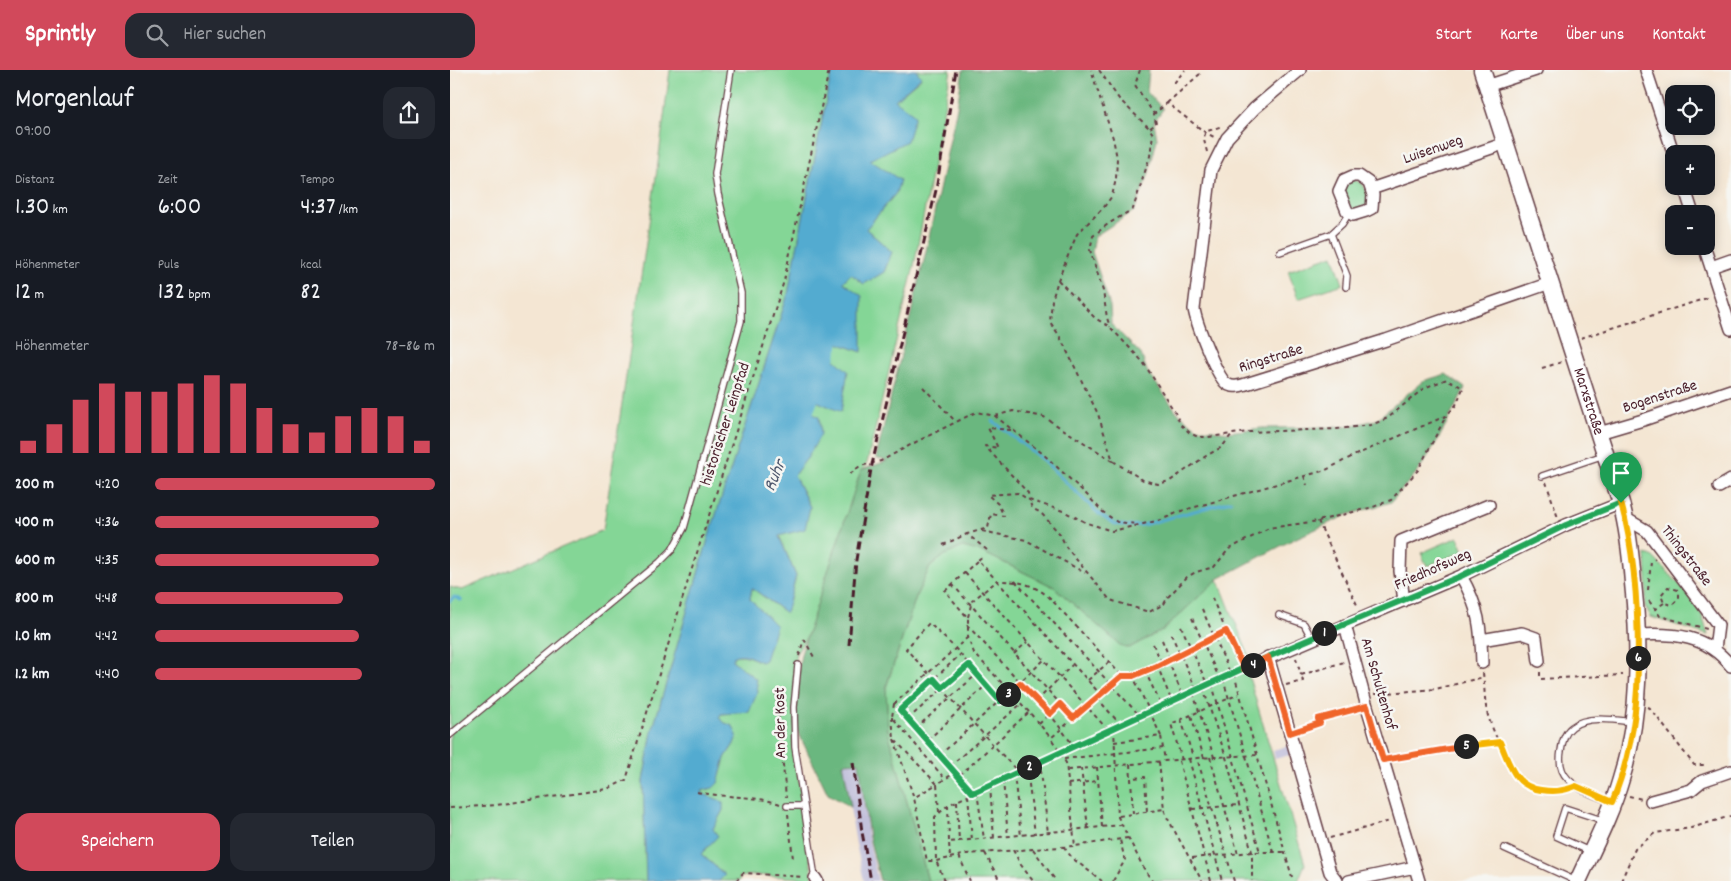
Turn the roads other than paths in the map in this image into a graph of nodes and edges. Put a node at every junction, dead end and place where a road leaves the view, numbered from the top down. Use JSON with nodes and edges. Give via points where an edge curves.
{"nodes":[{"id":1,"x":731,"y":70,"type":"edge"},
{"id":2,"x":1300,"y":70,"type":"edge"},
{"id":3,"x":1482,"y":70,"type":"edge"},
{"id":4,"x":1536,"y":70,"type":"edge"},
{"id":5,"x":1646,"y":70,"type":"edge"},
{"id":6,"x":1487,"y":86,"type":"junction"},
{"id":7,"x":1506,"y":143,"type":"junction"},
{"id":8,"x":1671,"y":145,"type":"edge"},
{"id":9,"x":1372,"y":189,"type":"junction"},
{"id":10,"x":1349,"y":213,"type":"junction"},
{"id":11,"x":1331,"y":234,"type":"junction"},
{"id":12,"x":1280,"y":252,"type":"dead end"},
{"id":13,"x":1707,"y":255,"type":"edge"},
{"id":14,"x":1731,"y":260,"type":"edge"},
{"id":15,"x":1711,"y":267,"type":"junction"},
{"id":16,"x":1550,"y":284,"type":"junction"},
{"id":17,"x":1346,"y":287,"type":"dead end"},
{"id":18,"x":1731,"y":329,"type":"edge"},
{"id":19,"x":1731,"y":390,"type":"edge"},
{"id":20,"x":1599,"y":433,"type":"junction"},
{"id":21,"x":1606,"y":454,"type":"junction"},
{"id":22,"x":1543,"y":475,"type":"road end"},
{"id":23,"x":1731,"y":480,"type":"edge"},
{"id":24,"x":1719,"y":487,"type":"dead end"},
{"id":25,"x":1489,"y":505,"type":"dead end"},
{"id":26,"x":1623,"y":511,"type":"junction"},
{"id":27,"x":1461,"y":576,"type":"junction"},
{"id":28,"x":1404,"y":601,"type":"junction"},
{"id":29,"x":1279,"y":615,"type":"dead end"},
{"id":30,"x":1345,"y":625,"type":"junction"},
{"id":31,"x":1638,"y":635,"type":"junction"},
{"id":32,"x":1312,"y":639,"type":"junction"},
{"id":33,"x":1481,"y":640,"type":"junction"},
{"id":34,"x":1715,"y":649,"type":"junction"},
{"id":35,"x":1268,"y":657,"type":"junction"},
{"id":36,"x":1539,"y":661,"type":"road end"},
{"id":37,"x":1257,"y":663,"type":"road end"},
{"id":38,"x":1482,"y":663,"type":"road end"},
{"id":39,"x":798,"y":665,"type":"road end"},
{"id":40,"x":1731,"y":666,"type":"edge"},
{"id":41,"x":1634,"y":714,"type":"junction"},
{"id":42,"x":450,"y":735,"type":"edge"},
{"id":43,"x":1731,"y":772,"type":"edge"},
{"id":44,"x":1614,"y":797,"type":"junction"},
{"id":45,"x":1651,"y":801,"type":"road end"},
{"id":46,"x":787,"y":806,"type":"road end"},
{"id":47,"x":804,"y":806,"type":"junction"},
{"id":48,"x":1605,"y":821,"type":"junction"},
{"id":49,"x":1504,"y":848,"type":"dead end"},
{"id":50,"x":1591,"y":852,"type":"junction"},
{"id":51,"x":1416,"y":866,"type":"junction"},
{"id":52,"x":816,"y":879,"type":"edge"},
{"id":53,"x":1337,"y":881,"type":"edge"},
{"id":54,"x":1349,"y":881,"type":"edge"},
{"id":55,"x":1419,"y":881,"type":"edge"},
{"id":56,"x":1577,"y":881,"type":"edge"}],
"edges":[{"from":1,"to":42,"type":"lane","via":[[715,174],[741,293],[741,321],[684,528],[672,550],[660,562]]},
{"from":2,"to":16,"type":"street","name":"Ringstraße","via":[[1254,108],[1227,138],[1211,170],[1194,309],[1220,376],[1229,385],[1239,386],[1386,340]]},
{"from":3,"to":6,"type":"street","name":"Marxstraße"},
{"from":4,"to":6,"type":"street"},
{"from":5,"to":8,"type":"street"},
{"from":6,"to":7,"type":"street","name":"Marxstraße"},
{"from":7,"to":9,"type":"street","name":"Luisenweg"},
{"from":7,"to":16,"type":"street","name":"Marxstraße"},
{"from":9,"to":10,"type":"street","via":[[1372,208],[1358,214]]},
{"from":9,"to":10,"type":"street","via":[[1359,176],[1344,180],[1339,191]]},
{"from":10,"to":11,"type":"lane"},
{"from":11,"to":12,"type":"lane"},
{"from":11,"to":17,"type":"lane","via":[[1347,276]]},
{"from":13,"to":15,"type":"street"},
{"from":14,"to":15,"type":"street"},
{"from":15,"to":18,"type":"street"},
{"from":16,"to":20,"type":"street","name":"Marxstraße"},
{"from":19,"to":20,"type":"street","name":"Bogenstraße"},
{"from":20,"to":21,"type":"street","name":"Marxstraße"},
{"from":21,"to":22,"type":"lane"},
{"from":21,"to":26,"type":"street","name":"Marxstraße"},
{"from":23,"to":24,"type":"street"},
{"from":25,"to":28,"type":"street","via":[[1401,541]]},
{"from":26,"to":27,"type":"street","name":"Friedhofsweg","via":[[1560,528]]},
{"from":26,"to":31,"type":"street","name":"Marxstraße","via":[[1632,564]]},
{"from":26,"to":34,"type":"street","name":"Thingstraße","via":[[1647,531],[1664,552],[1683,587],[1718,625]]},
{"from":27,"to":28,"type":"street","name":"Friedhofsweg"},
{"from":27,"to":33,"type":"street","via":[[1476,609]]},
{"from":28,"to":30,"type":"street","name":"Friedhofsweg"},
{"from":29,"to":32,"type":"lane","via":[[1304,624]]},
{"from":30,"to":32,"type":"street","name":"Friedhofsweg"},
{"from":30,"to":51,"type":"street","name":"Am Schultenhof"},
{"from":31,"to":34,"type":"street","via":[[1686,636]]},
{"from":31,"to":41,"type":"street","name":"Marxstraße"},
{"from":32,"to":35,"type":"street","name":"Friedhofsweg"},
{"from":33,"to":36,"type":"street","via":[[1522,633],[1536,638]]},
{"from":33,"to":38,"type":"street"},
{"from":34,"to":40,"type":"street"},
{"from":35,"to":37,"type":"street","name":"Friedhofsweg"},
{"from":35,"to":53,"type":"street","via":[[1320,840],[1330,872]]},
{"from":39,"to":47,"type":"lane","name":"An der Kost","via":[[795,747]]},
{"from":41,"to":44,"type":"street","name":"Marxstraße","via":[[1628,751]]},
{"from":41,"to":44,"type":"lane","via":[[1578,723],[1566,733],[1560,759],[1564,774],[1576,786]]},
{"from":43,"to":45,"type":"street","via":[[1702,781],[1691,790]]},
{"from":44,"to":48,"type":"street","name":"Marxstraße"},
{"from":46,"to":47,"type":"lane"},
{"from":47,"to":52,"type":"lane","name":"An der Kost"},
{"from":48,"to":50,"type":"street","name":"Marxstraße"},
{"from":48,"to":50,"type":"lane","via":[[1566,808],[1556,836]]},
{"from":49,"to":56,"type":"lane"},
{"from":50,"to":56,"type":"street","name":"Marxstraße"},
{"from":51,"to":54,"type":"street"},
{"from":51,"to":55,"type":"street","name":"Am Schultenhof"}]}
